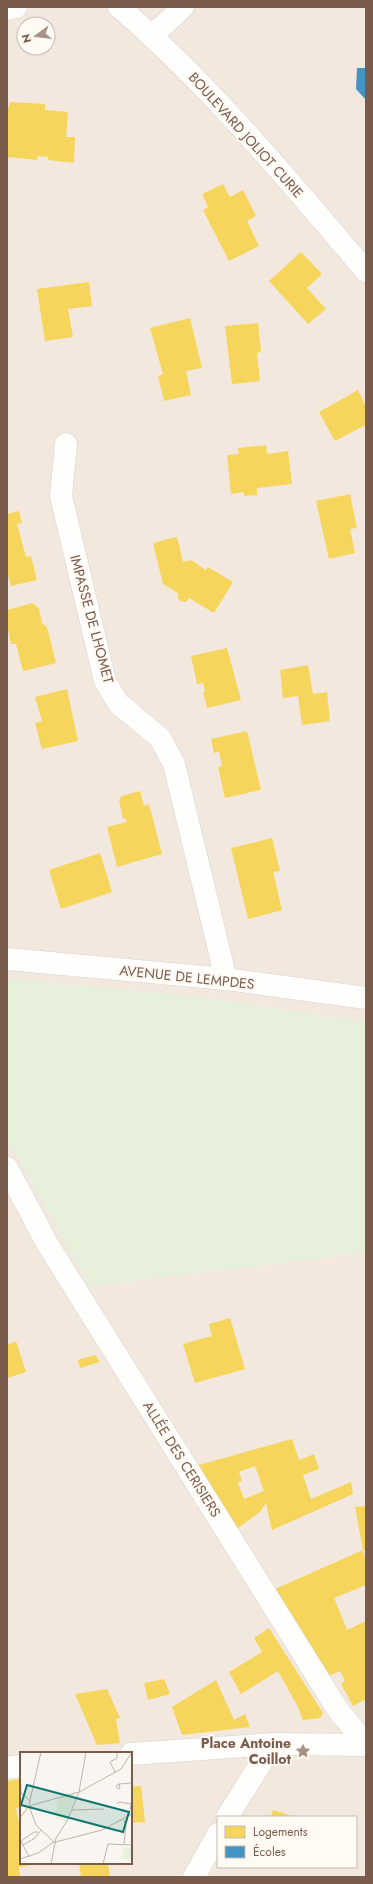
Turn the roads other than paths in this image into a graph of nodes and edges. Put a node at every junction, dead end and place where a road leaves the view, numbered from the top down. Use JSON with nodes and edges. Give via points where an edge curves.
{"nodes":[{"id":1,"x":16,"y":7,"type":"edge"},
{"id":2,"x":119,"y":7,"type":"edge"},
{"id":3,"x":183,"y":7,"type":"edge"},
{"id":4,"x":7,"y":9,"type":"edge"},
{"id":5,"x":152,"y":36,"type":"junction"},
{"id":6,"x":366,"y":271,"type":"edge"},
{"id":7,"x":66,"y":444,"type":"dead end"},
{"id":8,"x":7,"y":959,"type":"edge"},
{"id":9,"x":226,"y":980,"type":"junction"},
{"id":10,"x":366,"y":998,"type":"edge"},
{"id":11,"x":7,"y":1168,"type":"edge"},
{"id":12,"x":273,"y":1744,"type":"junction"},
{"id":13,"x":366,"y":1745,"type":"edge"},
{"id":14,"x":132,"y":1754,"type":"edge"},
{"id":15,"x":20,"y":1766,"type":"edge"},
{"id":16,"x":7,"y":1768,"type":"edge"},
{"id":17,"x":228,"y":1816,"type":"edge"},
{"id":18,"x":217,"y":1836,"type":"edge"},
{"id":19,"x":194,"y":1877,"type":"edge"}],
"edges":[{"from":1,"to":4,"type":"street"},
{"from":2,"to":5,"type":"street","name":"BOULEVARD JOLIOT CURIE"},
{"from":3,"to":5,"type":"street"},
{"from":5,"to":6,"type":"street","name":"BOULEVARD JOLIOT CURIE","via":[[208,91]]},
{"from":7,"to":9,"type":"street","name":"IMPASSE DE LHOMET","via":[[61,496],[105,681],[118,704],[160,738],[174,764]]},
{"from":8,"to":9,"type":"street","name":"AVENUE DE LEMPDES"},
{"from":9,"to":10,"type":"street","name":"AVENUE DE LEMPDES"},
{"from":11,"to":13,"type":"street","name":"ALLÉE DES CERISIERS","via":[[56,1259],[338,1710]]},
{"from":12,"to":13,"type":"street"},
{"from":12,"to":14,"type":"street"},
{"from":12,"to":17,"type":"street"},
{"from":15,"to":16,"type":"street"},
{"from":18,"to":19,"type":"street"}]}
